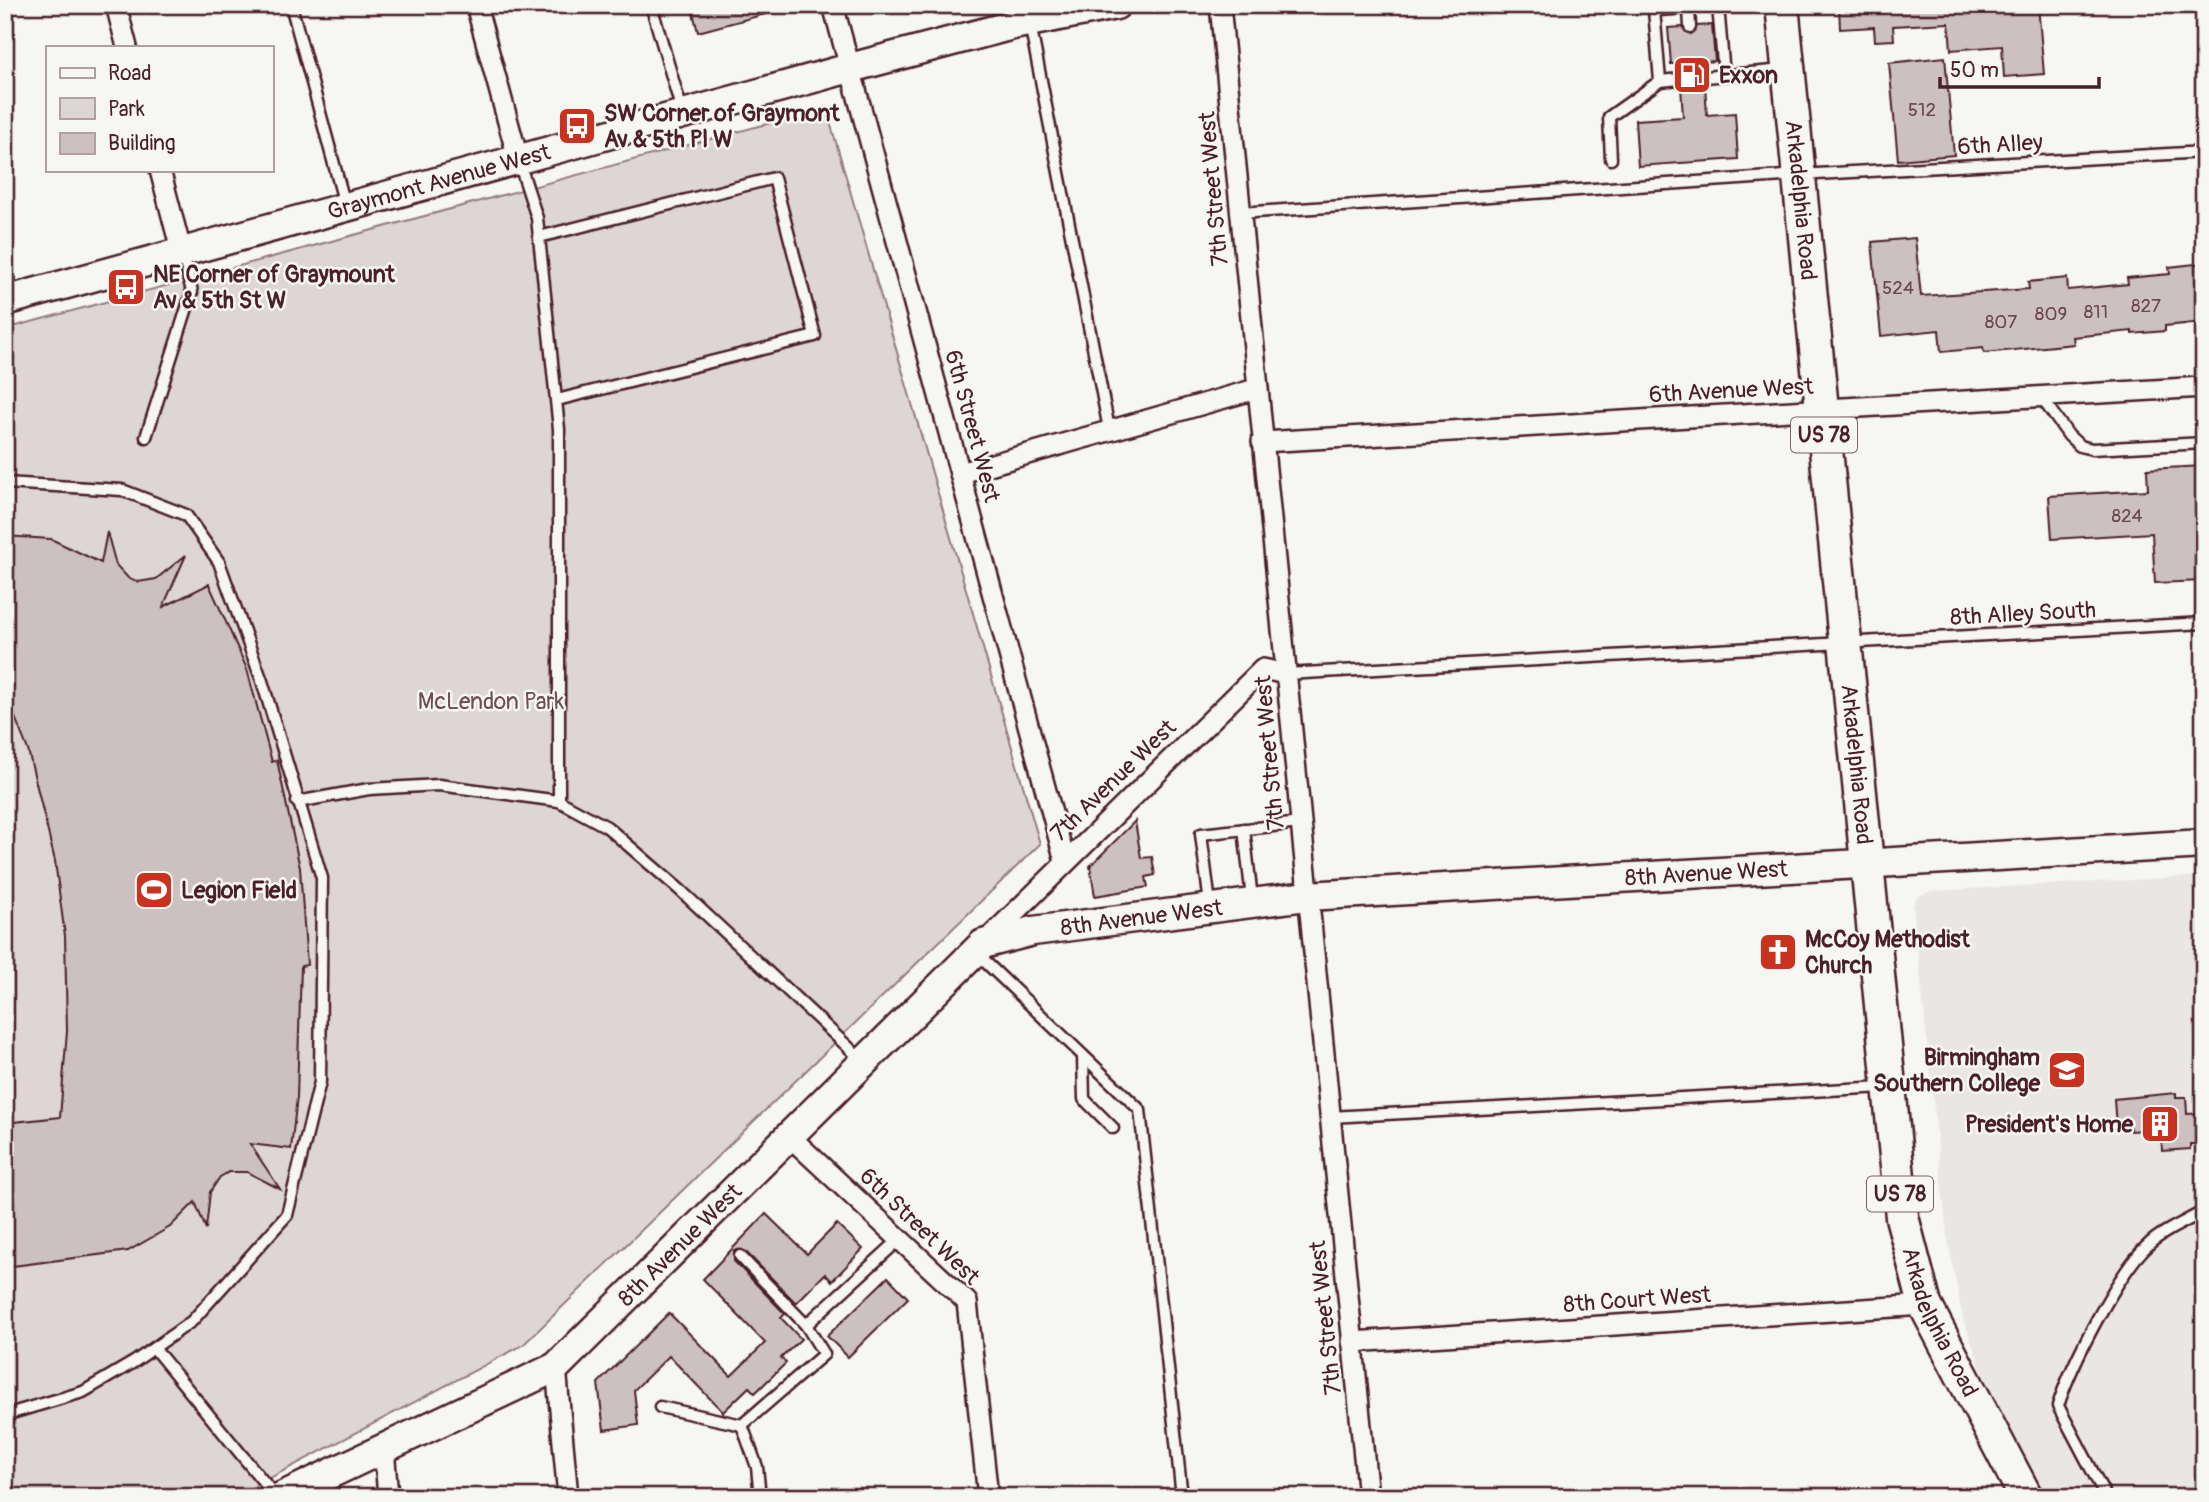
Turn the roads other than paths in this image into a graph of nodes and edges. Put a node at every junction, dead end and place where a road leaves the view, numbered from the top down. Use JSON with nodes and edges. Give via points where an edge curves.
{"nodes":[{"id":1,"x":116,"y":5,"type":"edge"},
{"id":2,"x":291,"y":5,"type":"edge"},
{"id":3,"x":476,"y":5,"type":"edge"},
{"id":4,"x":651,"y":5,"type":"edge"},
{"id":5,"x":833,"y":5,"type":"edge"},
{"id":6,"x":1116,"y":5,"type":"edge"},
{"id":7,"x":1220,"y":5,"type":"edge"},
{"id":8,"x":1782,"y":5,"type":"edge"},
{"id":9,"x":1707,"y":6,"type":"edge"},
{"id":10,"x":1659,"y":7,"type":"edge"},
{"id":11,"x":1689,"y":8,"type":"junction"},
{"id":12,"x":1018,"y":21,"type":"junction"},
{"id":13,"x":1690,"y":27,"type":"dead end"},
{"id":14,"x":127,"y":46,"type":"edge"},
{"id":15,"x":850,"y":68,"type":"junction"},
{"id":16,"x":1788,"y":69,"type":"junction"},
{"id":17,"x":1724,"y":75,"type":"junction"},
{"id":18,"x":1705,"y":77,"type":"dead end"},
{"id":19,"x":1680,"y":79,"type":"dead end"},
{"id":20,"x":1660,"y":80,"type":"junction"},
{"id":21,"x":683,"y":115,"type":"junction"},
{"id":22,"x":2204,"y":152,"type":"edge"},
{"id":23,"x":1611,"y":159,"type":"dead end"},
{"id":24,"x":519,"y":162,"type":"junction"},
{"id":25,"x":161,"y":172,"type":"edge"},
{"id":26,"x":1798,"y":175,"type":"junction"},
{"id":27,"x":346,"y":209,"type":"junction"},
{"id":28,"x":1239,"y":213,"type":"junction"},
{"id":29,"x":539,"y":237,"type":"junction"},
{"id":30,"x":182,"y":254,"type":"junction"},
{"id":31,"x":5,"y":267,"type":"edge"},
{"id":32,"x":10,"y":300,"type":"edge"},
{"id":33,"x":2204,"y":387,"type":"edge"},
{"id":34,"x":1256,"y":389,"type":"junction"},
{"id":35,"x":2041,"y":397,"type":"junction"},
{"id":36,"x":557,"y":400,"type":"junction"},
{"id":37,"x":1822,"y":409,"type":"junction"},
{"id":38,"x":1109,"y":429,"type":"junction"},
{"id":39,"x":146,"y":437,"type":"dead end"},
{"id":40,"x":1262,"y":442,"type":"junction"},
{"id":41,"x":2204,"y":443,"type":"edge"},
{"id":42,"x":961,"y":473,"type":"junction"},
{"id":43,"x":5,"y":483,"type":"edge"},
{"id":44,"x":2204,"y":623,"type":"edge"},
{"id":45,"x":1844,"y":643,"type":"junction"},
{"id":46,"x":1286,"y":674,"type":"junction"},
{"id":47,"x":559,"y":801,"type":"junction"},
{"id":48,"x":297,"y":802,"type":"junction"},
{"id":49,"x":1300,"y":823,"type":"junction"},
{"id":50,"x":1244,"y":829,"type":"junction"},
{"id":51,"x":2204,"y":844,"type":"edge"},
{"id":52,"x":1065,"y":861,"type":"junction"},
{"id":53,"x":1866,"y":864,"type":"junction"},
{"id":54,"x":1307,"y":896,"type":"junction"},
{"id":55,"x":1252,"y":903,"type":"junction"},
{"id":56,"x":1210,"y":909,"type":"junction"},
{"id":57,"x":979,"y":948,"type":"junction"},
{"id":58,"x":1083,"y":1056,"type":"junction"},
{"id":59,"x":864,"y":1062,"type":"junction"},
{"id":60,"x":1888,"y":1087,"type":"junction"},
{"id":61,"x":1329,"y":1117,"type":"junction"},
{"id":62,"x":1113,"y":1128,"type":"dead end"},
{"id":63,"x":789,"y":1136,"type":"junction"},
{"id":64,"x":2204,"y":1211,"type":"edge"},
{"id":65,"x":900,"y":1239,"type":"junction"},
{"id":66,"x":740,"y":1256,"type":"dead end"},
{"id":67,"x":1925,"y":1306,"type":"junction"},
{"id":68,"x":807,"y":1325,"type":"junction"},
{"id":69,"x":1352,"y":1342,"type":"junction"},
{"id":70,"x":154,"y":1348,"type":"junction"},
{"id":71,"x":556,"y":1367,"type":"junction"},
{"id":72,"x":660,"y":1407,"type":"dead end"},
{"id":73,"x":5,"y":1415,"type":"edge"},
{"id":74,"x":742,"y":1425,"type":"junction"},
{"id":75,"x":384,"y":1448,"type":"junction"},
{"id":76,"x":278,"y":1497,"type":"edge"},
{"id":77,"x":388,"y":1497,"type":"edge"},
{"id":78,"x":568,"y":1497,"type":"edge"},
{"id":79,"x":760,"y":1497,"type":"edge"},
{"id":80,"x":988,"y":1497,"type":"edge"},
{"id":81,"x":1182,"y":1497,"type":"edge"},
{"id":82,"x":1367,"y":1497,"type":"edge"},
{"id":83,"x":2026,"y":1497,"type":"edge"},
{"id":84,"x":2106,"y":1497,"type":"edge"}],
"edges":[{"from":1,"to":14,"type":"street"},
{"from":2,"to":27,"type":"lane"},
{"from":3,"to":24,"type":"street"},
{"from":4,"to":21,"type":"lane"},
{"from":5,"to":15,"type":"street","name":"6th Street West"},
{"from":6,"to":12,"type":"main road","name":"Graymont Avenue West"},
{"from":7,"to":28,"type":"street","name":"7th Street West"},
{"from":8,"to":16,"type":"main road","name":"Arkadelphia Road","number":"US 78"},
{"from":9,"to":11,"type":"lane"},
{"from":9,"to":17,"type":"lane","via":[[1718,6]]},
{"from":10,"to":11,"type":"lane"},
{"from":10,"to":20,"type":"lane","via":[[1654,10]]},
{"from":11,"to":13,"type":"lane"},
{"from":12,"to":15,"type":"main road","name":"Graymont Avenue West"},
{"from":12,"to":38,"type":"lane"},
{"from":15,"to":21,"type":"main road","name":"Graymont Avenue West"},
{"from":15,"to":42,"type":"street","name":"6th Street West"},
{"from":16,"to":17,"type":"lane"},
{"from":16,"to":26,"type":"main road","name":"Arkadelphia Road","number":"US 78"},
{"from":17,"to":18,"type":"lane"},
{"from":19,"to":20,"type":"lane"},
{"from":20,"to":23,"type":"lane","via":[[1609,117]]},
{"from":21,"to":24,"type":"main road","name":"Graymont Avenue West"},
{"from":22,"to":26,"type":"lane","name":"6th Alley"},
{"from":24,"to":27,"type":"main road","name":"Graymont Avenue West"},
{"from":24,"to":29,"type":"lane"},
{"from":25,"to":30,"type":"street"},
{"from":26,"to":28,"type":"lane","name":"6th Alley"},
{"from":26,"to":37,"type":"main road","name":"Arkadelphia Road","number":"US 78"},
{"from":27,"to":30,"type":"main road","name":"Graymont Avenue West"},
{"from":28,"to":34,"type":"street","name":"7th Street West"},
{"from":29,"to":36,"type":"lane"},
{"from":29,"to":36,"type":"lane","via":[[774,178],[815,336]]},
{"from":30,"to":32,"type":"main road","name":"Graymont Avenue West"},
{"from":30,"to":39,"type":"lane","via":[[192,292]]},
{"from":31,"to":32,"type":"lane"},
{"from":33,"to":35,"type":"street","name":"6th Avenue West"},
{"from":34,"to":38,"type":"street"},
{"from":34,"to":40,"type":"street","name":"7th Street West"},
{"from":35,"to":37,"type":"street","name":"6th Avenue West"},
{"from":35,"to":41,"type":"lane","via":[[2080,446]]},
{"from":36,"to":47,"type":"lane"},
{"from":37,"to":40,"type":"street","name":"6th Avenue West"},
{"from":37,"to":45,"type":"main road","name":"Arkadelphia Road","number":"US 78"},
{"from":38,"to":42,"type":"street"},
{"from":40,"to":46,"type":"street","name":"7th Street West"},
{"from":42,"to":52,"type":"street","name":"6th Street West"},
{"from":43,"to":48,"type":"lane","via":[[122,490],[187,515],[219,562],[262,681]]},
{"from":44,"to":45,"type":"lane","name":"8th Alley South"},
{"from":45,"to":46,"type":"lane","name":"8th Alley South"},
{"from":45,"to":53,"type":"main road","name":"Arkadelphia Road","number":"US 78"},
{"from":46,"to":49,"type":"street","name":"7th Street West"},
{"from":46,"to":52,"type":"street","name":"7th Avenue West","via":[[1263,669]]},
{"from":47,"to":48,"type":"lane","via":[[439,785],[369,789]]},
{"from":47,"to":59,"type":"lane","via":[[607,827]]},
{"from":48,"to":70,"type":"lane","via":[[322,878],[320,1082],[287,1215],[192,1321]]},
{"from":49,"to":50,"type":"lane"},
{"from":49,"to":54,"type":"street","name":"7th Street West"},
{"from":50,"to":55,"type":"lane"},
{"from":50,"to":56,"type":"lane","via":[[1201,834]]},
{"from":51,"to":53,"type":"main road","name":"8th Avenue West"},
{"from":52,"to":57,"type":"street","name":"7th Avenue West"},
{"from":53,"to":54,"type":"main road","name":"8th Avenue West"},
{"from":53,"to":60,"type":"main road","name":"Arkadelphia Road","number":"US 78"},
{"from":54,"to":55,"type":"main road","name":"8th Avenue West"},
{"from":54,"to":61,"type":"street","name":"7th Street West"},
{"from":55,"to":56,"type":"main road","name":"8th Avenue West"},
{"from":56,"to":57,"type":"main road","name":"8th Avenue West","via":[[1033,931]]},
{"from":57,"to":58,"type":"lane"},
{"from":57,"to":59,"type":"main road","name":"8th Avenue West"},
{"from":58,"to":62,"type":"lane","via":[[1084,1099]]},
{"from":58,"to":81,"type":"lane","via":[[1140,1110]]},
{"from":59,"to":63,"type":"main road","name":"8th Avenue West"},
{"from":60,"to":61,"type":"lane"},
{"from":60,"to":67,"type":"main road","name":"Arkadelphia Road","number":"US 78","via":[[1902,1217]]},
{"from":61,"to":69,"type":"street","name":"7th Street West"},
{"from":63,"to":65,"type":"street","name":"6th Street West"},
{"from":63,"to":71,"type":"main road","name":"8th Avenue West"},
{"from":64,"to":84,"type":"lane","via":[[2148,1245],[2094,1326],[2064,1388],[2059,1406]]},
{"from":65,"to":68,"type":"lane"},
{"from":65,"to":80,"type":"street","name":"6th Street West","via":[[967,1302]]},
{"from":66,"to":68,"type":"lane"},
{"from":67,"to":69,"type":"street","name":"8th Court West"},
{"from":67,"to":83,"type":"main road","name":"Arkadelphia Road","number":"US 78"},
{"from":68,"to":74,"type":"lane","via":[[824,1354]]},
{"from":69,"to":82,"type":"street","name":"7th Street West"},
{"from":70,"to":73,"type":"lane","via":[[83,1392]]},
{"from":70,"to":76,"type":"lane"},
{"from":71,"to":75,"type":"main road","name":"8th Avenue West"},
{"from":71,"to":78,"type":"street"},
{"from":72,"to":74,"type":"lane"},
{"from":74,"to":79,"type":"lane","via":[[757,1467]]},
{"from":75,"to":76,"type":"main road","name":"8th Avenue West"},
{"from":75,"to":77,"type":"street"}]}
